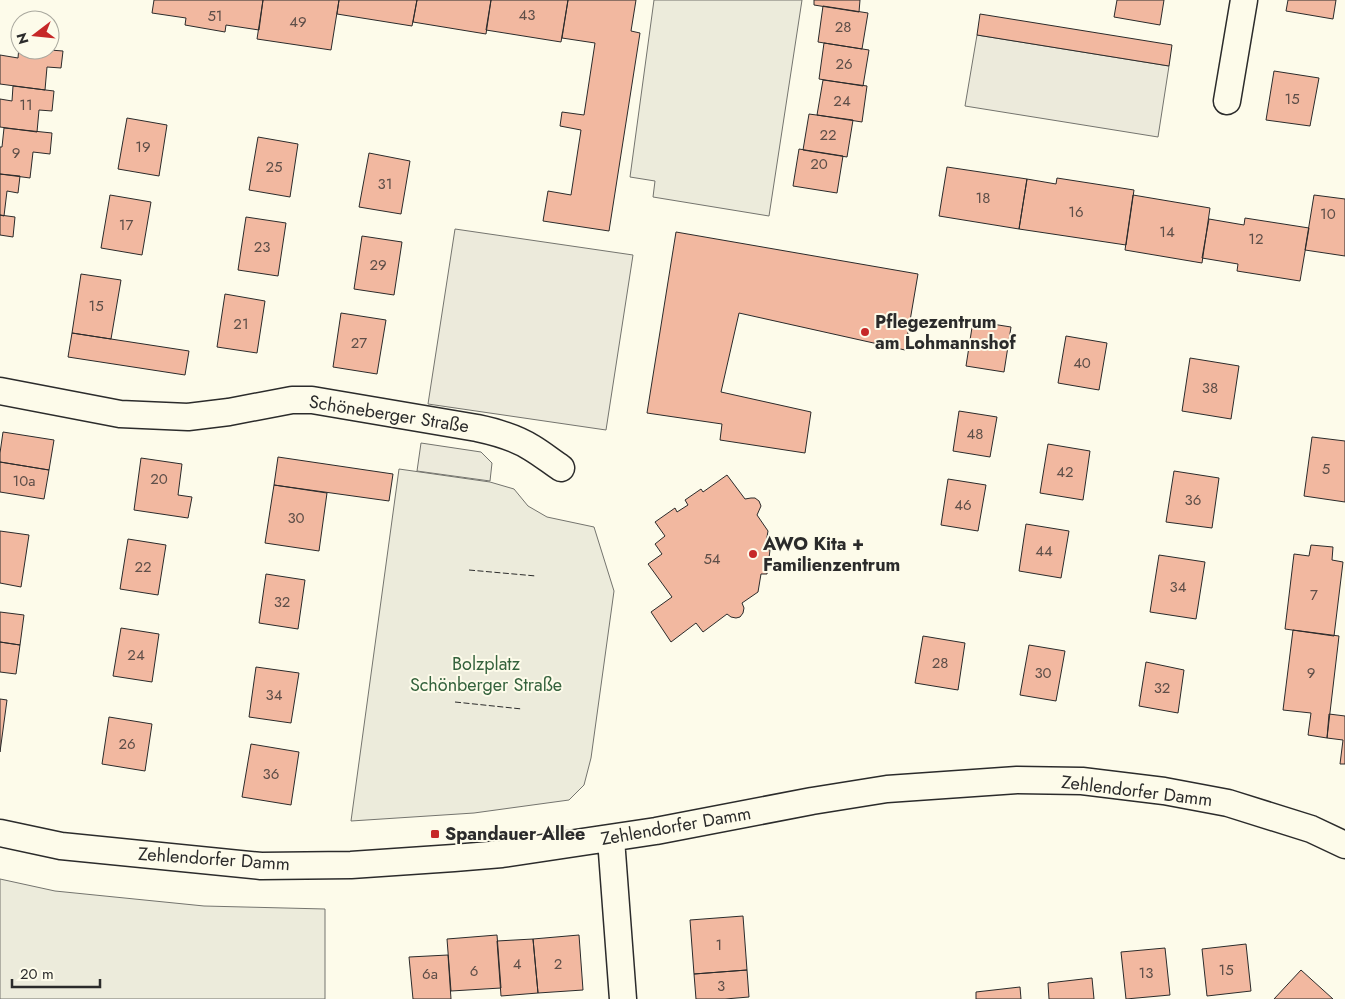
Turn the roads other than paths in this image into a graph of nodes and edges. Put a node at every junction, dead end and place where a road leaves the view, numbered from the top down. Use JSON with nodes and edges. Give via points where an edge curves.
{"nodes":[{"id":1,"x":1244,"y":0,"type":"edge"},
{"id":2,"x":1228,"y":101,"type":"dead end"},
{"id":3,"x":0,"y":391,"type":"edge"},
{"id":4,"x":561,"y":468,"type":"dead end"},
{"id":5,"x":0,"y":833,"type":"edge"},
{"id":6,"x":611,"y":838,"type":"junction"},
{"id":7,"x":1345,"y":845,"type":"edge"},
{"id":8,"x":623,"y":999,"type":"edge"}],
"edges":[{"from":1,"to":2,"type":"street"},
{"from":3,"to":4,"type":"street","name":"Schöneberger Straße","via":[[120,414],[188,417],[292,400],[312,400],[498,433],[533,448]]},
{"from":5,"to":6,"type":"street","name":"Zehlendorfer Damm","via":[[61,846],[261,866],[351,865],[454,858]]},
{"from":6,"to":7,"type":"street","name":"Zehlendorfer Damm","via":[[887,790],[1017,780],[1082,781],[1228,803],[1311,829]]},
{"from":6,"to":8,"type":"street"}]}
